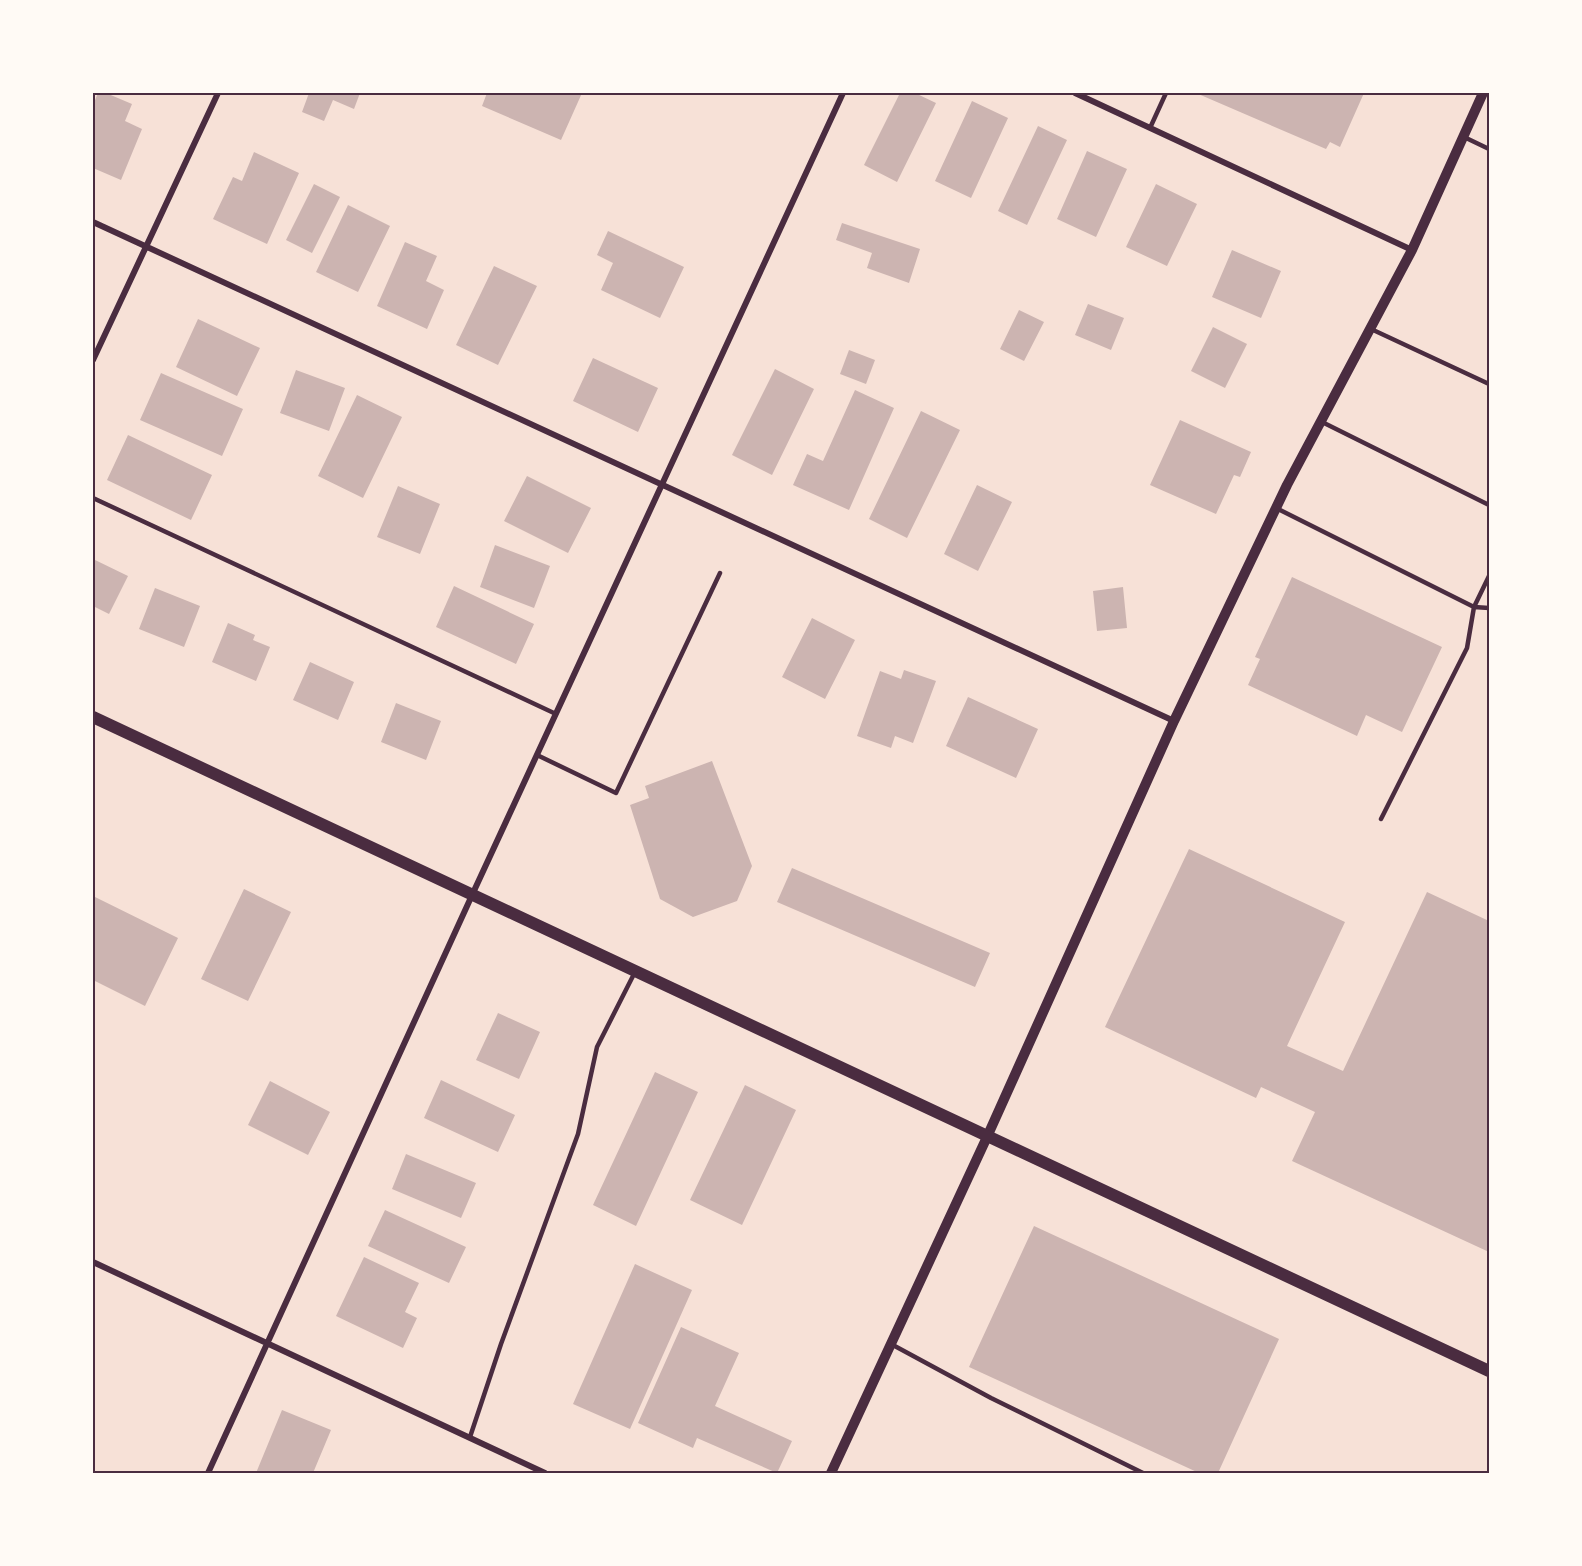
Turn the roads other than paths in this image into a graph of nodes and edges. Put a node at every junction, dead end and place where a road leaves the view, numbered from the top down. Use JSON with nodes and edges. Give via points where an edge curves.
{"nodes":[{"id":1,"x":218,"y":93,"type":"edge"},
{"id":2,"x":843,"y":93,"type":"edge"},
{"id":3,"x":1075,"y":93,"type":"edge"},
{"id":4,"x":1166,"y":93,"type":"edge"},
{"id":5,"x":1484,"y":93,"type":"edge"},
{"id":6,"x":1149,"y":128,"type":"junction"},
{"id":7,"x":1464,"y":137,"type":"junction"},
{"id":8,"x":1489,"y":149,"type":"edge"},
{"id":9,"x":93,"y":222,"type":"edge"},
{"id":10,"x":146,"y":246,"type":"junction"},
{"id":11,"x":1412,"y":250,"type":"junction"},
{"id":12,"x":1371,"y":329,"type":"junction"},
{"id":13,"x":93,"y":360,"type":"edge"},
{"id":14,"x":1489,"y":384,"type":"edge"},
{"id":15,"x":1321,"y":421,"type":"junction"},
{"id":16,"x":661,"y":485,"type":"junction"},
{"id":17,"x":93,"y":498,"type":"edge"},
{"id":18,"x":1489,"y":505,"type":"edge"},
{"id":19,"x":1276,"y":508,"type":"junction"},
{"id":20,"x":720,"y":573,"type":"dead end"},
{"id":21,"x":1489,"y":576,"type":"edge"},
{"id":22,"x":1474,"y":607,"type":"junction"},
{"id":23,"x":1489,"y":608,"type":"edge"},
{"id":24,"x":556,"y":714,"type":"junction"},
{"id":25,"x":93,"y":717,"type":"edge"},
{"id":26,"x":1174,"y":721,"type":"junction"},
{"id":27,"x":537,"y":755,"type":"junction"},
{"id":28,"x":1381,"y":819,"type":"dead end"},
{"id":29,"x":473,"y":893,"type":"junction"},
{"id":30,"x":636,"y":970,"type":"junction"},
{"id":31,"x":987,"y":1137,"type":"junction"},
{"id":32,"x":93,"y":1262,"type":"edge"},
{"id":33,"x":268,"y":1344,"type":"junction"},
{"id":34,"x":891,"y":1344,"type":"junction"},
{"id":35,"x":1489,"y":1371,"type":"edge"},
{"id":36,"x":470,"y":1437,"type":"junction"},
{"id":37,"x":208,"y":1473,"type":"edge"},
{"id":38,"x":545,"y":1473,"type":"edge"},
{"id":39,"x":831,"y":1473,"type":"edge"},
{"id":40,"x":1143,"y":1473,"type":"edge"}],
"edges":[{"from":1,"to":10,"type":"street"},
{"from":2,"to":16,"type":"street"},
{"from":3,"to":6,"type":"street"},
{"from":4,"to":6,"type":"lane"},
{"from":5,"to":7,"type":"street"},
{"from":6,"to":11,"type":"street"},
{"from":7,"to":8,"type":"lane"},
{"from":7,"to":11,"type":"street"},
{"from":9,"to":10,"type":"street"},
{"from":10,"to":13,"type":"street"},
{"from":10,"to":16,"type":"street"},
{"from":11,"to":12,"type":"street"},
{"from":12,"to":14,"type":"lane"},
{"from":12,"to":15,"type":"street"},
{"from":15,"to":18,"type":"lane"},
{"from":15,"to":19,"type":"street"},
{"from":16,"to":24,"type":"street"},
{"from":16,"to":26,"type":"street"},
{"from":17,"to":24,"type":"lane"},
{"from":19,"to":22,"type":"lane"},
{"from":19,"to":26,"type":"street"},
{"from":20,"to":27,"type":"lane","via":[[616,793]]},
{"from":21,"to":22,"type":"lane"},
{"from":22,"to":23,"type":"lane"},
{"from":22,"to":28,"type":"lane","via":[[1467,648]]},
{"from":24,"to":27,"type":"street"},
{"from":25,"to":29,"type":"main road"},
{"from":26,"to":31,"type":"street"},
{"from":27,"to":29,"type":"street"},
{"from":29,"to":30,"type":"main road"},
{"from":29,"to":33,"type":"street"},
{"from":30,"to":31,"type":"main road"},
{"from":30,"to":36,"type":"lane","via":[[597,1047],[578,1134]]},
{"from":31,"to":34,"type":"street"},
{"from":31,"to":35,"type":"main road"},
{"from":32,"to":33,"type":"street"},
{"from":33,"to":36,"type":"street"},
{"from":33,"to":37,"type":"street"},
{"from":34,"to":39,"type":"street"},
{"from":34,"to":40,"type":"lane"},
{"from":36,"to":38,"type":"street"}]}
